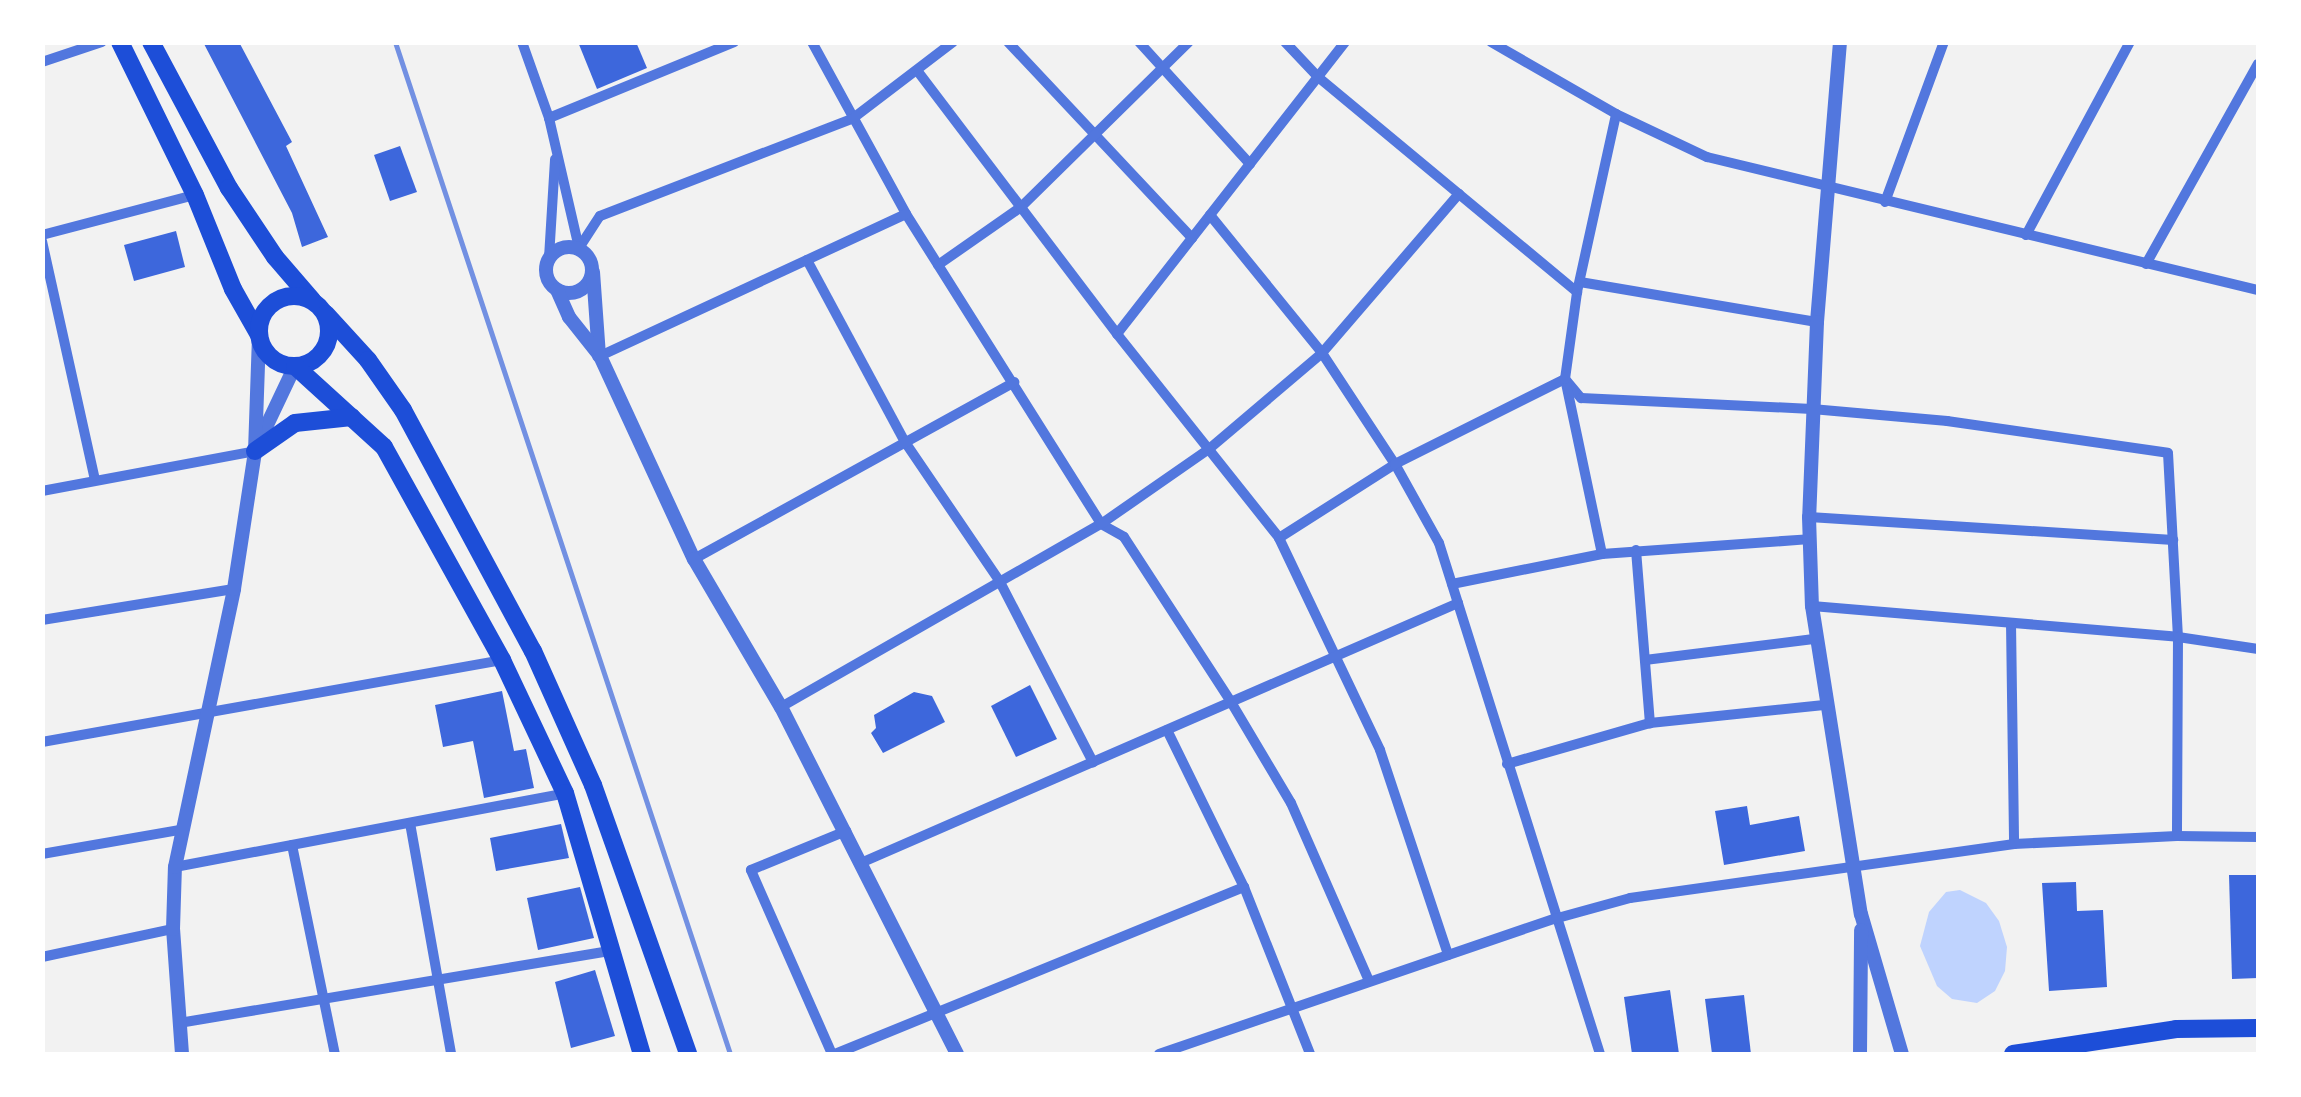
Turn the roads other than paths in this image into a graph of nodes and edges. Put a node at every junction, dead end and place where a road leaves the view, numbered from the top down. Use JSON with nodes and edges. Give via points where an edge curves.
{"nodes":[{"id":1,"x":102,"y":42,"type":"edge"},
{"id":2,"x":120,"y":42,"type":"edge"},
{"id":3,"x":150,"y":42,"type":"edge"},
{"id":4,"x":522,"y":42,"type":"edge"},
{"id":5,"x":734,"y":42,"type":"edge"},
{"id":6,"x":812,"y":42,"type":"edge"},
{"id":7,"x":952,"y":42,"type":"edge"},
{"id":8,"x":1008,"y":42,"type":"edge"},
{"id":9,"x":1138,"y":42,"type":"edge"},
{"id":10,"x":1190,"y":42,"type":"edge"},
{"id":11,"x":1284,"y":42,"type":"edge"},
{"id":12,"x":1345,"y":42,"type":"edge"},
{"id":13,"x":1491,"y":42,"type":"edge"},
{"id":14,"x":1840,"y":42,"type":"edge"},
{"id":15,"x":1944,"y":42,"type":"edge"},
{"id":16,"x":2130,"y":42,"type":"edge"},
{"id":17,"x":42,"y":62,"type":"edge"},
{"id":18,"x":2258,"y":64,"type":"edge"},
{"id":19,"x":1164,"y":70,"type":"junction"},
{"id":20,"x":918,"y":72,"type":"junction"},
{"id":21,"x":1318,"y":77,"type":"junction"},
{"id":22,"x":1616,"y":114,"type":"junction"},
{"id":23,"x":549,"y":118,"type":"junction"},
{"id":24,"x":852,"y":119,"type":"junction"},
{"id":25,"x":1095,"y":136,"type":"junction"},
{"id":26,"x":556,"y":143,"type":"junction"},
{"id":27,"x":1250,"y":164,"type":"junction"},
{"id":28,"x":1827,"y":188,"type":"junction"},
{"id":29,"x":1459,"y":194,"type":"junction"},
{"id":30,"x":195,"y":195,"type":"junction"},
{"id":31,"x":1885,"y":202,"type":"junction"},
{"id":32,"x":1021,"y":207,"type":"junction"},
{"id":33,"x":906,"y":214,"type":"junction"},
{"id":34,"x":1210,"y":215,"type":"junction"},
{"id":35,"x":2026,"y":235,"type":"junction"},
{"id":36,"x":42,"y":238,"type":"edge"},
{"id":37,"x":1192,"y":238,"type":"junction"},
{"id":38,"x":579,"y":248,"type":"junction"},
{"id":39,"x":549,"y":258,"type":"junction"},
{"id":40,"x":807,"y":260,"type":"junction"},
{"id":41,"x":2146,"y":264,"type":"junction"},
{"id":42,"x":938,"y":265,"type":"junction"},
{"id":43,"x":592,"y":270,"type":"junction"},
{"id":44,"x":1578,"y":287,"type":"junction"},
{"id":45,"x":556,"y":290,"type":"junction"},
{"id":46,"x":2258,"y":290,"type":"edge"},
{"id":47,"x":312,"y":300,"type":"junction"},
{"id":48,"x":326,"y":314,"type":"junction"},
{"id":49,"x":1817,"y":322,"type":"junction"},
{"id":50,"x":1117,"y":334,"type":"junction"},
{"id":51,"x":259,"y":335,"type":"junction"},
{"id":52,"x":1322,"y":353,"type":"junction"},
{"id":53,"x":600,"y":356,"type":"junction"},
{"id":54,"x":294,"y":366,"type":"junction"},
{"id":55,"x":1565,"y":379,"type":"junction"},
{"id":56,"x":1014,"y":382,"type":"junction"},
{"id":57,"x":1812,"y":409,"type":"junction"},
{"id":58,"x":352,"y":417,"type":"junction"},
{"id":59,"x":905,"y":442,"type":"junction"},
{"id":60,"x":1209,"y":449,"type":"junction"},
{"id":61,"x":255,"y":452,"type":"junction"},
{"id":62,"x":1395,"y":464,"type":"junction"},
{"id":63,"x":95,"y":480,"type":"junction"},
{"id":64,"x":42,"y":491,"type":"edge"},
{"id":65,"x":1809,"y":517,"type":"junction"},
{"id":66,"x":1101,"y":524,"type":"junction"},
{"id":67,"x":1280,"y":538,"type":"junction"},
{"id":68,"x":1809,"y":539,"type":"junction"},
{"id":69,"x":2173,"y":540,"type":"junction"},
{"id":70,"x":1636,"y":550,"type":"junction"},
{"id":71,"x":1602,"y":554,"type":"junction"},
{"id":72,"x":694,"y":558,"type":"junction"},
{"id":73,"x":1000,"y":582,"type":"junction"},
{"id":74,"x":1452,"y":584,"type":"junction"},
{"id":75,"x":234,"y":588,"type":"junction"},
{"id":76,"x":1458,"y":603,"type":"junction"},
{"id":77,"x":1812,"y":606,"type":"junction"},
{"id":78,"x":42,"y":620,"type":"edge"},
{"id":79,"x":2012,"y":623,"type":"junction"},
{"id":80,"x":2178,"y":637,"type":"junction"},
{"id":81,"x":1814,"y":639,"type":"junction"},
{"id":82,"x":2258,"y":649,"type":"edge"},
{"id":83,"x":1337,"y":656,"type":"junction"},
{"id":84,"x":502,"y":660,"type":"junction"},
{"id":85,"x":1645,"y":660,"type":"junction"},
{"id":86,"x":1231,"y":702,"type":"junction"},
{"id":87,"x":1824,"y":705,"type":"junction"},
{"id":88,"x":781,"y":707,"type":"junction"},
{"id":89,"x":207,"y":714,"type":"junction"},
{"id":90,"x":1650,"y":723,"type":"junction"},
{"id":91,"x":1167,"y":730,"type":"junction"},
{"id":92,"x":42,"y":742,"type":"edge"},
{"id":93,"x":1094,"y":762,"type":"junction"},
{"id":94,"x":1507,"y":764,"type":"junction"},
{"id":95,"x":565,"y":793,"type":"junction"},
{"id":96,"x":410,"y":822,"type":"junction"},
{"id":97,"x":180,"y":830,"type":"junction"},
{"id":98,"x":846,"y":831,"type":"junction"},
{"id":99,"x":2177,"y":836,"type":"junction"},
{"id":100,"x":2258,"y":837,"type":"edge"},
{"id":101,"x":2014,"y":844,"type":"junction"},
{"id":102,"x":292,"y":845,"type":"junction"},
{"id":103,"x":42,"y":854,"type":"edge"},
{"id":104,"x":862,"y":862,"type":"junction"},
{"id":105,"x":1851,"y":864,"type":"junction"},
{"id":106,"x":175,"y":867,"type":"junction"},
{"id":107,"x":1244,"y":887,"type":"junction"},
{"id":108,"x":1860,"y":914,"type":"junction"},
{"id":109,"x":1554,"y":919,"type":"junction"},
{"id":110,"x":173,"y":929,"type":"junction"},
{"id":111,"x":611,"y":951,"type":"junction"},
{"id":112,"x":1448,"y":955,"type":"junction"},
{"id":113,"x":42,"y":958,"type":"edge"},
{"id":114,"x":438,"y":980,"type":"junction"},
{"id":115,"x":1369,"y":981,"type":"junction"},
{"id":116,"x":325,"y":999,"type":"junction"},
{"id":117,"x":1294,"y":1006,"type":"junction"},
{"id":118,"x":937,"y":1011,"type":"junction"},
{"id":119,"x":179,"y":1023,"type":"junction"},
{"id":120,"x":2258,"y":1028,"type":"edge"},
{"id":121,"x":182,"y":1054,"type":"edge"},
{"id":122,"x":335,"y":1054,"type":"edge"},
{"id":123,"x":451,"y":1054,"type":"edge"},
{"id":124,"x":642,"y":1054,"type":"edge"},
{"id":125,"x":688,"y":1054,"type":"edge"},
{"id":126,"x":833,"y":1054,"type":"edge"},
{"id":127,"x":957,"y":1054,"type":"edge"},
{"id":128,"x":1159,"y":1054,"type":"edge"},
{"id":129,"x":1310,"y":1054,"type":"edge"},
{"id":130,"x":1600,"y":1054,"type":"edge"},
{"id":131,"x":1860,"y":1054,"type":"edge"},
{"id":132,"x":1902,"y":1054,"type":"edge"},
{"id":133,"x":2013,"y":1054,"type":"edge"}],
"edges":[{"from":1,"to":17,"type":"street"},
{"from":2,"to":30,"type":"main road"},
{"from":3,"to":47,"type":"main road","via":[[229,188]]},
{"from":4,"to":23,"type":"street"},
{"from":5,"to":23,"type":"street"},
{"from":6,"to":24,"type":"street"},
{"from":7,"to":20,"type":"street"},
{"from":8,"to":25,"type":"street"},
{"from":9,"to":19,"type":"street"},
{"from":10,"to":19,"type":"street"},
{"from":11,"to":21,"type":"street"},
{"from":12,"to":21,"type":"street"},
{"from":13,"to":22,"type":"street"},
{"from":14,"to":28,"type":"street"},
{"from":15,"to":31,"type":"street"},
{"from":16,"to":35,"type":"street"},
{"from":18,"to":41,"type":"street"},
{"from":19,"to":25,"type":"street"},
{"from":19,"to":27,"type":"street"},
{"from":20,"to":24,"type":"street"},
{"from":20,"to":32,"type":"street"},
{"from":21,"to":27,"type":"street"},
{"from":21,"to":29,"type":"street"},
{"from":22,"to":28,"type":"street","via":[[1707,157]]},
{"from":22,"to":44,"type":"street"},
{"from":23,"to":26,"type":"street"},
{"from":24,"to":33,"type":"street"},
{"from":24,"to":38,"type":"street","via":[[600,216]]},
{"from":25,"to":32,"type":"street"},
{"from":25,"to":37,"type":"street"},
{"from":26,"to":38,"type":"street"},
{"from":26,"to":39,"type":"street"},
{"from":27,"to":34,"type":"street"},
{"from":28,"to":31,"type":"street"},
{"from":28,"to":49,"type":"street"},
{"from":29,"to":44,"type":"street"},
{"from":29,"to":52,"type":"street"},
{"from":30,"to":36,"type":"street"},
{"from":30,"to":51,"type":"main road"},
{"from":31,"to":35,"type":"street"},
{"from":32,"to":42,"type":"street"},
{"from":32,"to":50,"type":"street"},
{"from":33,"to":40,"type":"street"},
{"from":33,"to":42,"type":"street"},
{"from":34,"to":37,"type":"street"},
{"from":34,"to":52,"type":"street"},
{"from":35,"to":41,"type":"street"},
{"from":36,"to":63,"type":"street"},
{"from":37,"to":50,"type":"street"},
{"from":38,"to":39,"type":"street","via":[[562,247]]},
{"from":38,"to":43,"type":"street"},
{"from":39,"to":45,"type":"street","via":[[547,277]]},
{"from":40,"to":53,"type":"street"},
{"from":40,"to":59,"type":"street"},
{"from":41,"to":46,"type":"street"},
{"from":42,"to":56,"type":"street"},
{"from":43,"to":45,"type":"street","via":[[584,288]]},
{"from":43,"to":53,"type":"street"},
{"from":44,"to":49,"type":"street"},
{"from":44,"to":55,"type":"street"},
{"from":45,"to":53,"type":"street"},
{"from":47,"to":48,"type":"main road"},
{"from":47,"to":51,"type":"main road","via":[[280,298],[263,314]]},
{"from":48,"to":54,"type":"main road","via":[[325,349]]},
{"from":48,"to":125,"type":"main road","via":[[403,410],[533,651],[593,785]]},
{"from":49,"to":57,"type":"street"},
{"from":50,"to":60,"type":"street"},
{"from":51,"to":54,"type":"main road","via":[[275,361]]},
{"from":51,"to":61,"type":"street"},
{"from":52,"to":60,"type":"street"},
{"from":52,"to":62,"type":"street"},
{"from":53,"to":72,"type":"street"},
{"from":54,"to":58,"type":"main road"},
{"from":54,"to":61,"type":"street"},
{"from":55,"to":57,"type":"street","via":[[1581,398]]},
{"from":55,"to":62,"type":"street"},
{"from":55,"to":71,"type":"street"},
{"from":56,"to":59,"type":"street"},
{"from":56,"to":66,"type":"street"},
{"from":57,"to":65,"type":"street"},
{"from":57,"to":69,"type":"street","via":[[2168,453]]},
{"from":58,"to":61,"type":"main road","via":[[295,422]]},
{"from":58,"to":84,"type":"main road","via":[[405,478]]},
{"from":59,"to":72,"type":"street"},
{"from":59,"to":73,"type":"street"},
{"from":60,"to":66,"type":"street"},
{"from":60,"to":67,"type":"street"},
{"from":61,"to":63,"type":"street"},
{"from":61,"to":75,"type":"street"},
{"from":62,"to":67,"type":"street"},
{"from":62,"to":74,"type":"street","via":[[1439,543]]},
{"from":63,"to":64,"type":"street"},
{"from":65,"to":68,"type":"street"},
{"from":65,"to":69,"type":"street"},
{"from":66,"to":73,"type":"street"},
{"from":66,"to":86,"type":"street","via":[[1124,537]]},
{"from":67,"to":83,"type":"street"},
{"from":68,"to":70,"type":"street"},
{"from":68,"to":77,"type":"street"},
{"from":69,"to":80,"type":"street"},
{"from":70,"to":71,"type":"street"},
{"from":70,"to":85,"type":"street"},
{"from":71,"to":74,"type":"street"},
{"from":72,"to":88,"type":"street"},
{"from":73,"to":88,"type":"street"},
{"from":73,"to":93,"type":"street"},
{"from":74,"to":76,"type":"street"},
{"from":75,"to":78,"type":"street"},
{"from":75,"to":89,"type":"street"},
{"from":76,"to":83,"type":"street"},
{"from":76,"to":94,"type":"street"},
{"from":77,"to":79,"type":"street"},
{"from":77,"to":81,"type":"street"},
{"from":79,"to":80,"type":"street"},
{"from":79,"to":101,"type":"street"},
{"from":80,"to":82,"type":"street"},
{"from":80,"to":99,"type":"street"},
{"from":81,"to":85,"type":"street"},
{"from":81,"to":87,"type":"street"},
{"from":83,"to":86,"type":"street"},
{"from":83,"to":112,"type":"street","via":[[1380,750]]},
{"from":84,"to":89,"type":"street"},
{"from":84,"to":95,"type":"main road"},
{"from":85,"to":90,"type":"street"},
{"from":86,"to":91,"type":"street"},
{"from":86,"to":115,"type":"street","via":[[1291,803]]},
{"from":87,"to":90,"type":"street"},
{"from":87,"to":105,"type":"street"},
{"from":88,"to":98,"type":"street"},
{"from":89,"to":92,"type":"street"},
{"from":89,"to":97,"type":"street"},
{"from":90,"to":94,"type":"street"},
{"from":91,"to":93,"type":"street"},
{"from":91,"to":107,"type":"street"},
{"from":93,"to":104,"type":"street"},
{"from":94,"to":109,"type":"street"},
{"from":95,"to":96,"type":"street"},
{"from":95,"to":111,"type":"main road"},
{"from":96,"to":102,"type":"street"},
{"from":96,"to":114,"type":"street"},
{"from":97,"to":103,"type":"street"},
{"from":97,"to":106,"type":"street"},
{"from":98,"to":104,"type":"street"},
{"from":98,"to":126,"type":"street","via":[[751,870]]},
{"from":99,"to":100,"type":"street"},
{"from":99,"to":101,"type":"street"},
{"from":101,"to":105,"type":"street"},
{"from":102,"to":106,"type":"street"},
{"from":102,"to":116,"type":"street"},
{"from":104,"to":118,"type":"street"},
{"from":105,"to":108,"type":"street"},
{"from":105,"to":109,"type":"street","via":[[1630,898]]},
{"from":106,"to":110,"type":"street"},
{"from":107,"to":117,"type":"street"},
{"from":107,"to":118,"type":"street"},
{"from":108,"to":131,"type":"street"},
{"from":108,"to":132,"type":"street"},
{"from":109,"to":112,"type":"street"},
{"from":109,"to":130,"type":"street"},
{"from":110,"to":113,"type":"street"},
{"from":110,"to":119,"type":"street"},
{"from":111,"to":114,"type":"street"},
{"from":111,"to":124,"type":"main road"},
{"from":112,"to":115,"type":"street"},
{"from":114,"to":116,"type":"street"},
{"from":114,"to":123,"type":"street"},
{"from":115,"to":117,"type":"street"},
{"from":116,"to":119,"type":"street"},
{"from":116,"to":122,"type":"street"},
{"from":117,"to":128,"type":"street"},
{"from":117,"to":129,"type":"street"},
{"from":118,"to":126,"type":"street"},
{"from":118,"to":127,"type":"street"},
{"from":119,"to":121,"type":"street"},
{"from":120,"to":133,"type":"main road","via":[[2176,1029]]}]}
